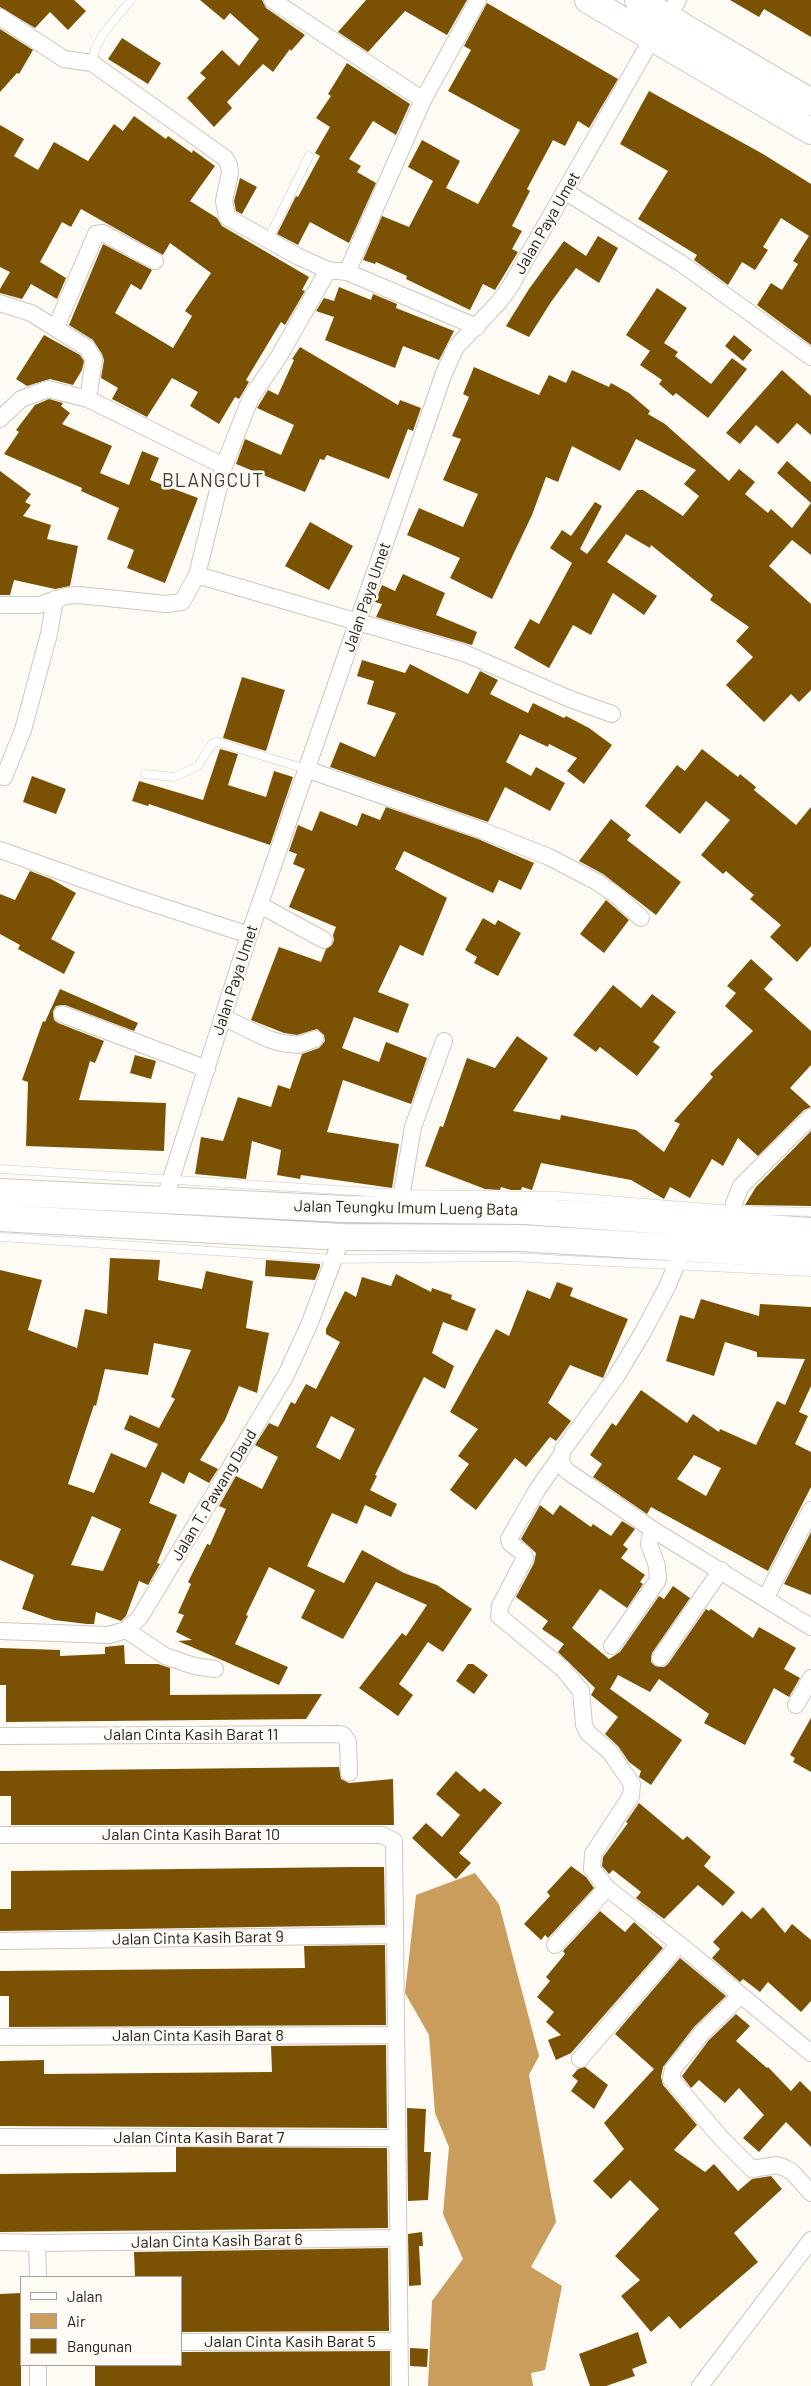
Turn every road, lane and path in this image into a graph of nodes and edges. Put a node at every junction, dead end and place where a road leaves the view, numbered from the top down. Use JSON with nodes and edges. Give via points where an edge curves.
{"nodes":[{"id":1,"x":131,"y":0,"type":"edge"},
{"id":2,"x":272,"y":0,"type":"edge"},
{"id":3,"x":478,"y":0,"type":"edge"},
{"id":4,"x":588,"y":0,"type":"edge"},
{"id":5,"x":638,"y":0,"type":"edge"},
{"id":6,"x":0,"y":17,"type":"edge"},
{"id":7,"x":666,"y":18,"type":"edge"},
{"id":8,"x":92,"y":63,"type":"junction"},
{"id":9,"x":769,"y":93,"type":"junction"},
{"id":10,"x":423,"y":100,"type":"junction"},
{"id":11,"x":811,"y":102,"type":"edge"},
{"id":12,"x":811,"y":130,"type":"edge"},
{"id":13,"x":309,"y":156,"type":"dead end"},
{"id":14,"x":566,"y":192,"type":"junction"},
{"id":15,"x":267,"y":241,"type":"junction"},
{"id":16,"x":155,"y":260,"type":"dead end"},
{"id":17,"x":328,"y":270,"type":"junction"},
{"id":18,"x":347,"y":272,"type":"junction"},
{"id":19,"x":0,"y":303,"type":"edge"},
{"id":20,"x":56,"y":327,"type":"junction"},
{"id":21,"x":477,"y":327,"type":"junction"},
{"id":22,"x":811,"y":357,"type":"edge"},
{"id":23,"x":88,"y":399,"type":"junction"},
{"id":24,"x":0,"y":419,"type":"edge"},
{"id":25,"x":224,"y":466,"type":"junction"},
{"id":26,"x":197,"y":575,"type":"junction"},
{"id":27,"x":55,"y":599,"type":"junction"},
{"id":28,"x":0,"y":605,"type":"edge"},
{"id":29,"x":359,"y":622,"type":"junction"},
{"id":30,"x":612,"y":714,"type":"dead end"},
{"id":31,"x":306,"y":769,"type":"junction"},
{"id":32,"x":144,"y":774,"type":"dead end"},
{"id":33,"x":2,"y":780,"type":"edge"},
{"id":34,"x":0,"y":850,"type":"edge"},
{"id":35,"x":260,"y":905,"type":"junction"},
{"id":36,"x":641,"y":918,"type":"dead end"},
{"id":37,"x":250,"y":934,"type":"junction"},
{"id":38,"x":324,"y":940,"type":"dead end"},
{"id":39,"x":62,"y":1014,"type":"dead end"},
{"id":40,"x":223,"y":1017,"type":"junction"},
{"id":41,"x":316,"y":1038,"type":"dead end"},
{"id":42,"x":444,"y":1041,"type":"dead end"},
{"id":43,"x":206,"y":1069,"type":"junction"},
{"id":44,"x":811,"y":1117,"type":"edge"},
{"id":45,"x":0,"y":1169,"type":"edge"},
{"id":46,"x":168,"y":1189,"type":"junction"},
{"id":47,"x":0,"y":1192,"type":"edge"},
{"id":48,"x":401,"y":1202,"type":"junction"},
{"id":49,"x":525,"y":1211,"type":"junction"},
{"id":50,"x":811,"y":1212,"type":"edge"},
{"id":51,"x":0,"y":1218,"type":"edge"},
{"id":52,"x":734,"y":1218,"type":"junction"},
{"id":53,"x":811,"y":1231,"type":"edge"},
{"id":54,"x":0,"y":1237,"type":"edge"},
{"id":55,"x":520,"y":1238,"type":"junction"},
{"id":56,"x":338,"y":1248,"type":"junction"},
{"id":57,"x":811,"y":1256,"type":"edge"},
{"id":58,"x":680,"y":1257,"type":"junction"},
{"id":59,"x":811,"y":1272,"type":"edge"},
{"id":60,"x":560,"y":1457,"type":"junction"},
{"id":61,"x":811,"y":1510,"type":"edge"},
{"id":62,"x":652,"y":1529,"type":"junction"},
{"id":63,"x":721,"y":1570,"type":"junction"},
{"id":64,"x":765,"y":1599,"type":"junction"},
{"id":65,"x":811,"y":1627,"type":"edge"},
{"id":66,"x":126,"y":1630,"type":"junction"},
{"id":67,"x":0,"y":1631,"type":"edge"},
{"id":68,"x":612,"y":1646,"type":"dead end"},
{"id":69,"x":660,"y":1658,"type":"dead end"},
{"id":70,"x":215,"y":1669,"type":"dead end"},
{"id":71,"x":811,"y":1678,"type":"edge"},
{"id":72,"x":796,"y":1705,"type":"dead end"},
{"id":73,"x":0,"y":1736,"type":"edge"},
{"id":74,"x":349,"y":1773,"type":"dead end"},
{"id":75,"x":0,"y":1835,"type":"edge"},
{"id":76,"x":607,"y":1888,"type":"junction"},
{"id":77,"x":395,"y":1935,"type":"junction"},
{"id":78,"x":0,"y":1941,"type":"edge"},
{"id":79,"x":679,"y":1944,"type":"junction"},
{"id":80,"x":554,"y":1945,"type":"dead end"},
{"id":81,"x":740,"y":1996,"type":"junction"},
{"id":82,"x":395,"y":2035,"type":"junction"},
{"id":83,"x":0,"y":2037,"type":"edge"},
{"id":84,"x":811,"y":2053,"type":"edge"},
{"id":85,"x":580,"y":2059,"type":"dead end"},
{"id":86,"x":0,"y":2138,"type":"edge"},
{"id":87,"x":397,"y":2138,"type":"junction"},
{"id":88,"x":811,"y":2193,"type":"edge"},
{"id":89,"x":397,"y":2238,"type":"junction"},
{"id":90,"x":811,"y":2240,"type":"edge"},
{"id":91,"x":0,"y":2242,"type":"edge"},
{"id":92,"x":38,"y":2243,"type":"junction"},
{"id":93,"x":38,"y":2276,"type":"edge"},
{"id":94,"x":182,"y":2342,"type":"edge"},
{"id":95,"x":398,"y":2342,"type":"junction"},
{"id":96,"x":38,"y":2366,"type":"edge"},
{"id":97,"x":38,"y":2386,"type":"edge"},
{"id":98,"x":400,"y":2386,"type":"edge"},
{"id":99,"x":700,"y":2386,"type":"edge"}],
"edges":[{"from":1,"to":8,"type":"lane","via":[[103,34]]},
{"from":2,"to":10,"type":"street"},
{"from":3,"to":10,"type":"street"},
{"from":4,"to":7,"type":"highway"},
{"from":5,"to":7,"type":"highway"},
{"from":6,"to":8,"type":"street","via":[[64,59]]},
{"from":7,"to":9,"type":"highway"},
{"from":7,"to":14,"type":"street","name":"Jalan Paya Umet"},
{"from":8,"to":15,"type":"street","via":[[225,158],[230,173],[224,201],[227,218]]},
{"from":9,"to":11,"type":"highway"},
{"from":9,"to":12,"type":"highway"},
{"from":10,"to":18,"type":"street"},
{"from":13,"to":15,"type":"lane"},
{"from":14,"to":21,"type":"street","name":"Jalan Paya Umet","via":[[510,287]]},
{"from":14,"to":22,"type":"street","via":[[682,264]]},
{"from":15,"to":17,"type":"street"},
{"from":16,"to":20,"type":"street","via":[[103,233],[96,234]]},
{"from":17,"to":18,"type":"street"},
{"from":17,"to":25,"type":"street","via":[[278,358],[252,396]]},
{"from":18,"to":21,"type":"street"},
{"from":19,"to":20,"type":"street"},
{"from":20,"to":23,"type":"street","via":[[92,354]]},
{"from":21,"to":29,"type":"street","name":"Jalan Paya Umet","via":[[456,348],[444,373]]},
{"from":23,"to":24,"type":"street","via":[[48,389],[21,400]]},
{"from":23,"to":25,"type":"street"},
{"from":25,"to":26,"type":"street"},
{"from":26,"to":27,"type":"street","via":[[182,602],[166,604],[78,595]]},
{"from":26,"to":29,"type":"street"},
{"from":27,"to":28,"type":"street","via":[[39,605]]},
{"from":27,"to":33,"type":"street","via":[[23,730]]},
{"from":29,"to":30,"type":"street","via":[[464,654]]},
{"from":29,"to":31,"type":"street","name":"Jalan Paya Umet"},
{"from":31,"to":32,"type":"lane","via":[[217,742],[212,744],[198,766],[183,773],[169,777]]},
{"from":31,"to":35,"type":"street","name":"Jalan Paya Umet"},
{"from":31,"to":36,"type":"street","via":[[550,857],[597,882]]},
{"from":34,"to":37,"type":"street"},
{"from":35,"to":37,"type":"street","name":"Jalan Paya Umet"},
{"from":35,"to":38,"type":"street"},
{"from":37,"to":40,"type":"street","name":"Jalan Paya Umet"},
{"from":39,"to":43,"type":"street"},
{"from":40,"to":41,"type":"street","via":[[282,1043],[298,1045]]},
{"from":40,"to":43,"type":"street","name":"Jalan Paya Umet"},
{"from":42,"to":48,"type":"street","via":[[413,1127]]},
{"from":43,"to":46,"type":"street","name":"Jalan Paya Umet"},
{"from":44,"to":52,"type":"street","via":[[741,1186]]},
{"from":45,"to":46,"type":"lane"},
{"from":46,"to":47,"type":"highway","name":"Jalan Teungku Imum Lueng Bata"},
{"from":46,"to":48,"type":"highway","name":"Jalan Teungku Imum Lueng Bata","via":[[343,1209]]},
{"from":48,"to":49,"type":"highway","name":"Jalan Teungku Imum Lueng Bata"},
{"from":48,"to":52,"type":"lane","via":[[557,1196]]},
{"from":49,"to":52,"type":"highway","name":"Jalan Teungku Imum Lueng Bata"},
{"from":49,"to":55,"type":"highway"},
{"from":50,"to":52,"type":"lane"},
{"from":51,"to":56,"type":"highway","name":"Jalan Teungku Imum Lueng Bata"},
{"from":52,"to":53,"type":"highway","name":"Jalan Teungku Imum Lueng Bata"},
{"from":54,"to":56,"type":"lane"},
{"from":55,"to":56,"type":"highway","name":"Jalan Teungku Imum Lueng Bata"},
{"from":55,"to":58,"type":"highway","name":"Jalan Teungku Imum Lueng Bata"},
{"from":56,"to":58,"type":"lane","via":[[509,1257]]},
{"from":56,"to":66,"type":"street","name":"Jalan T. Pawang Daud","via":[[286,1375],[140,1617]]},
{"from":57,"to":58,"type":"highway","name":"Jalan Teungku Imum Lueng Bata"},
{"from":58,"to":59,"type":"lane"},
{"from":58,"to":60,"type":"street","via":[[639,1340]]},
{"from":60,"to":62,"type":"street","via":[[567,1471]]},
{"from":60,"to":76,"type":"street","via":[[509,1539],[525,1558],[500,1606],[499,1616],[569,1676],[582,1695],[588,1734],[610,1752],[632,1784],[631,1796],[592,1854],[592,1869]]},
{"from":61,"to":64,"type":"street"},
{"from":62,"to":63,"type":"street"},
{"from":62,"to":68,"type":"street","via":[[649,1544],[658,1580]]},
{"from":63,"to":64,"type":"street"},
{"from":63,"to":69,"type":"street"},
{"from":64,"to":65,"type":"street"},
{"from":66,"to":67,"type":"street","via":[[109,1635]]},
{"from":66,"to":70,"type":"street","via":[[165,1656]]},
{"from":71,"to":72,"type":"street"},
{"from":73,"to":74,"type":"street","name":"Jalan Cinta Kasih Barat 11","via":[[337,1734],[348,1742]]},
{"from":75,"to":77,"type":"street","name":"Jalan Cinta Kasih Barat 10","via":[[382,1835],[395,1846]]},
{"from":76,"to":79,"type":"street"},
{"from":76,"to":80,"type":"street"},
{"from":77,"to":78,"type":"street","name":"Jalan Cinta Kasih Barat 9"},
{"from":77,"to":82,"type":"street"},
{"from":79,"to":81,"type":"street"},
{"from":79,"to":85,"type":"street"},
{"from":81,"to":84,"type":"street"},
{"from":81,"to":88,"type":"street","via":[[672,2069],[671,2079],[720,2138],[752,2168],[785,2168]]},
{"from":82,"to":83,"type":"street","name":"Jalan Cinta Kasih Barat 8"},
{"from":82,"to":87,"type":"street"},
{"from":86,"to":87,"type":"street","name":"Jalan Cinta Kasih Barat 7"},
{"from":87,"to":89,"type":"street"},
{"from":89,"to":92,"type":"street","name":"Jalan Cinta Kasih Barat 6"},
{"from":89,"to":95,"type":"street"},
{"from":90,"to":99,"type":"street"},
{"from":91,"to":92,"type":"street","name":"Jalan Cinta Kasih Barat 6"},
{"from":92,"to":93,"type":"street"},
{"from":94,"to":95,"type":"street","name":"Jalan Cinta Kasih Barat 5"},
{"from":95,"to":98,"type":"street"},
{"from":96,"to":97,"type":"street"}]}
